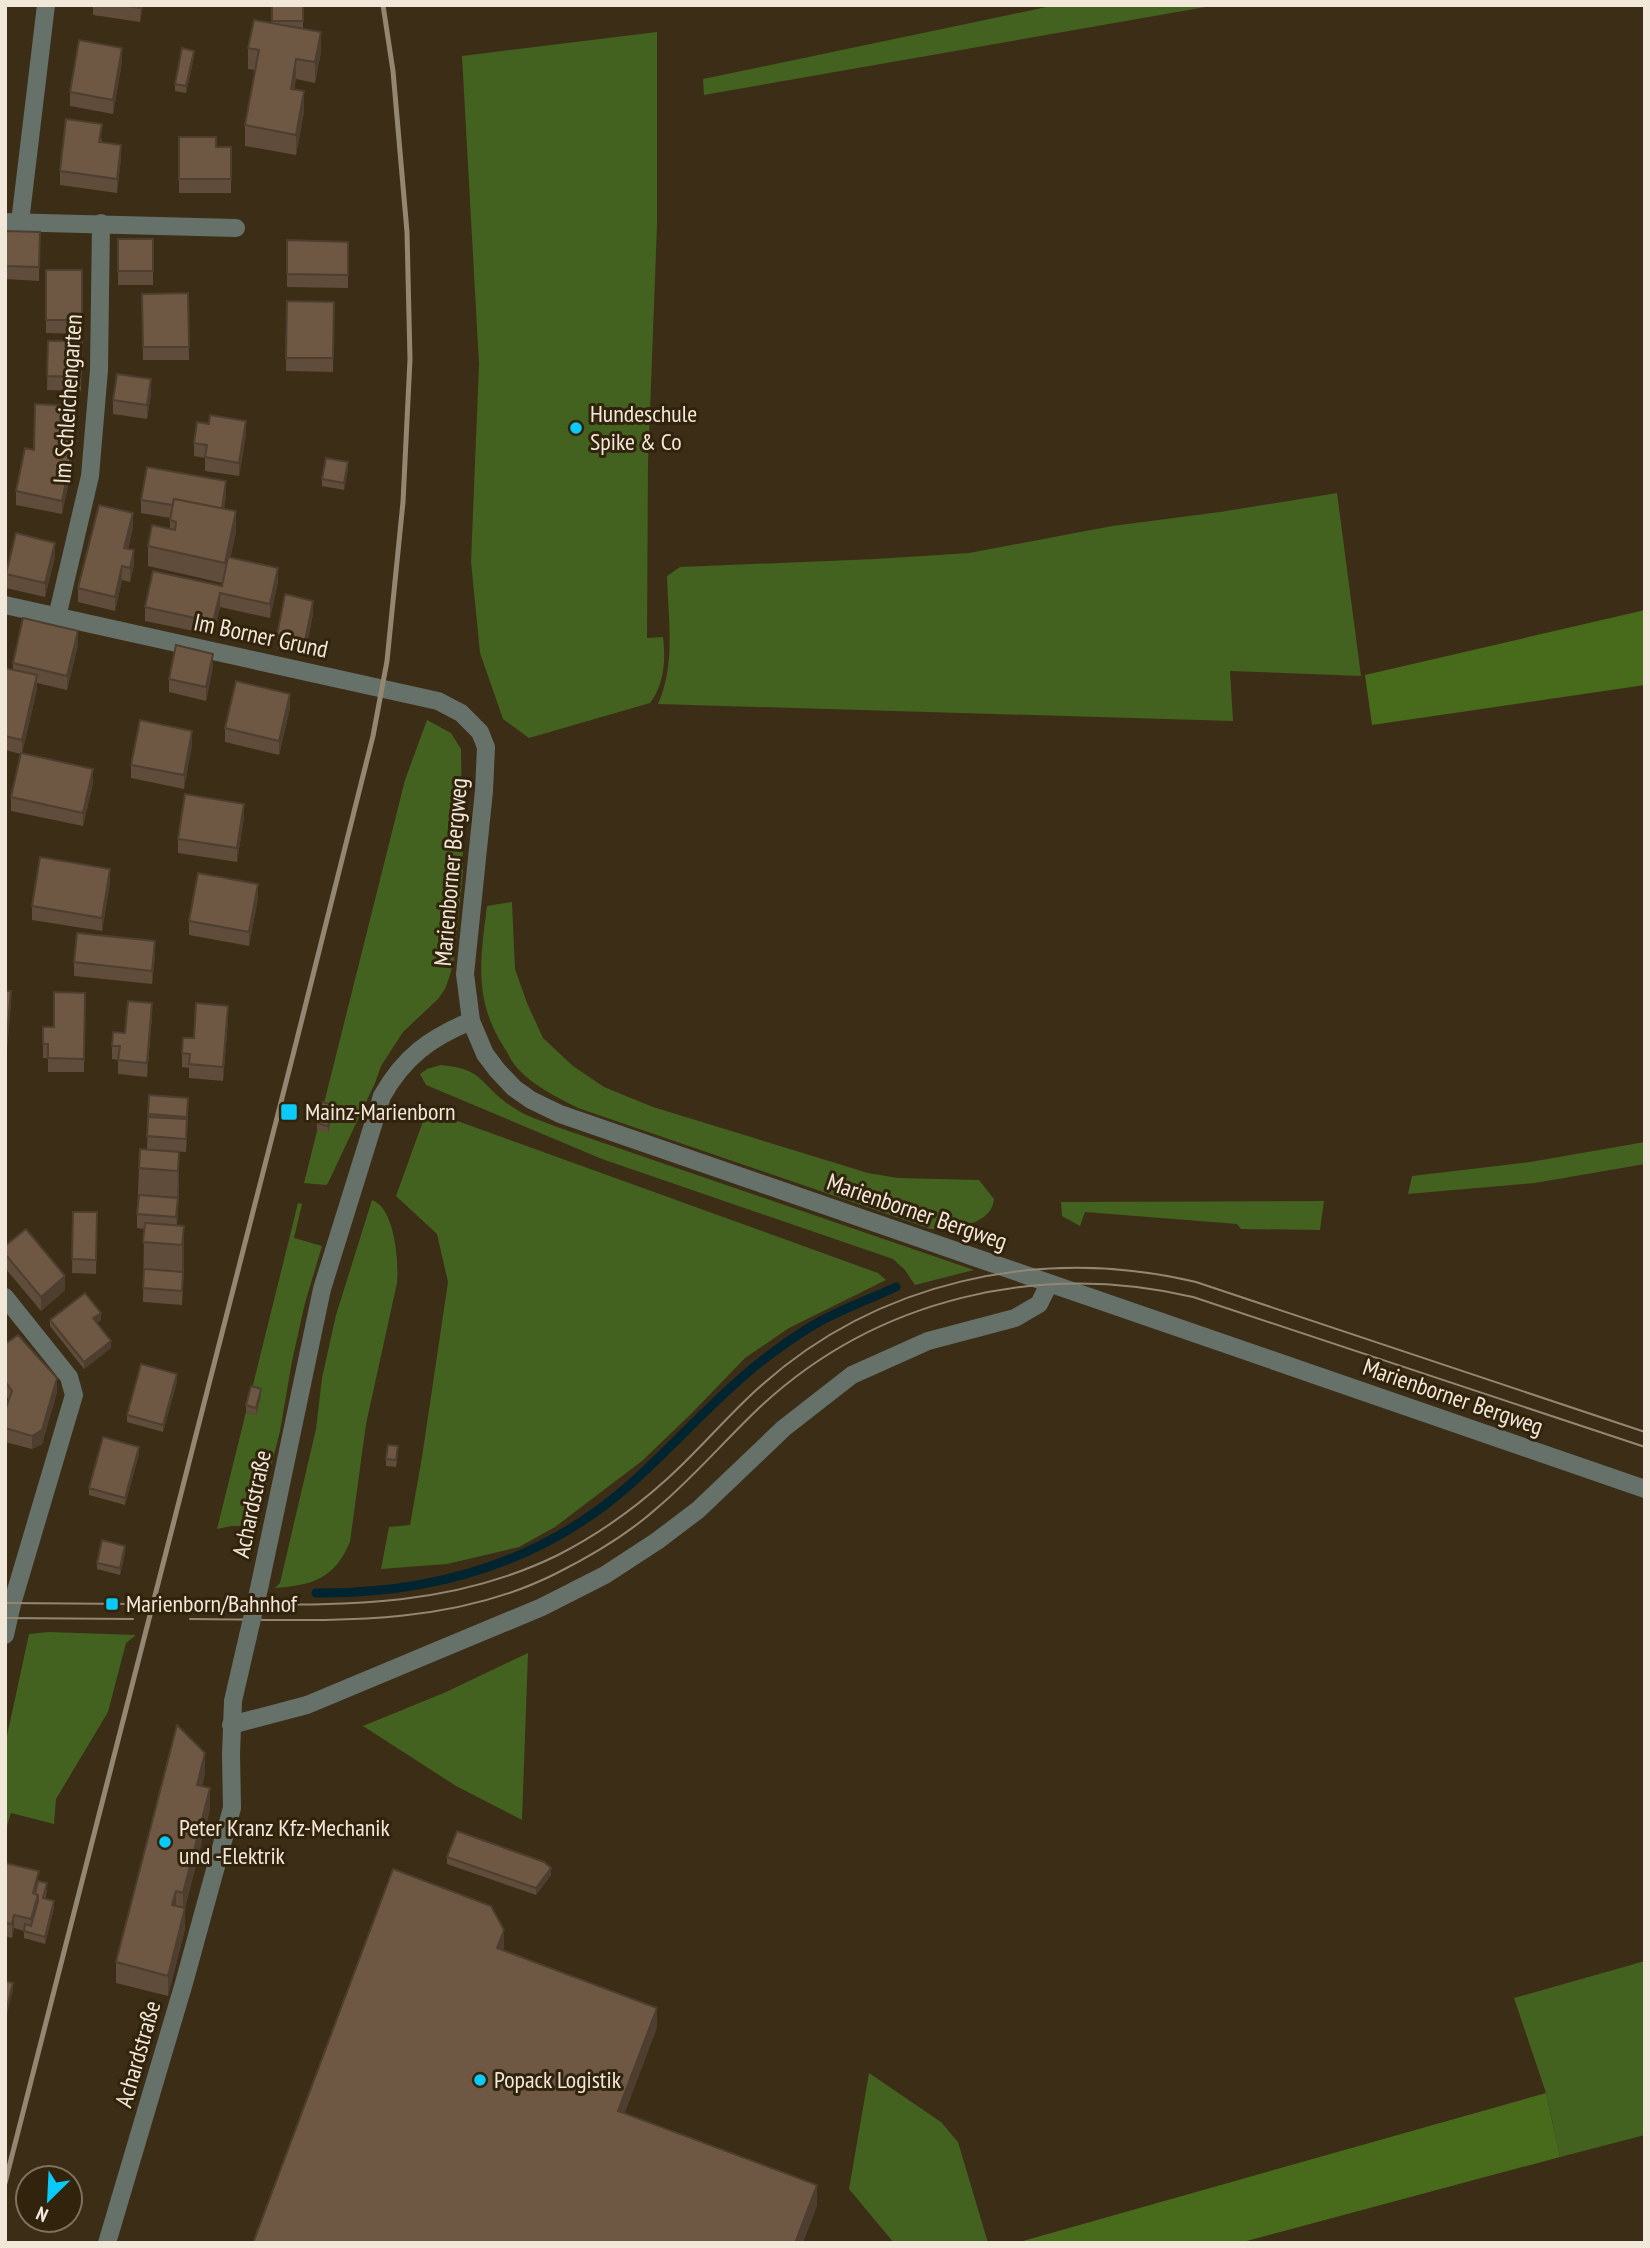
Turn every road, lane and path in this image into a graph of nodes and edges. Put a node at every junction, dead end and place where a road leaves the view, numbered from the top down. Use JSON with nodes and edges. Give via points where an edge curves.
{"nodes":[{"id":1,"x":46,"y":5,"type":"edge"},
{"id":2,"x":13,"y":222,"type":"edge"},
{"id":3,"x":101,"y":223,"type":"junction"},
{"id":4,"x":236,"y":228,"type":"dead end"},
{"id":5,"x":5,"y":605,"type":"edge"},
{"id":6,"x":57,"y":617,"type":"junction"},
{"id":7,"x":486,"y":747,"type":"joint"},
{"id":8,"x":471,"y":1021,"type":"junction"},
{"id":9,"x":1049,"y":1284,"type":"junction"},
{"id":10,"x":5,"y":1297,"type":"edge"},
{"id":11,"x":1645,"y":1489,"type":"edge"},
{"id":12,"x":5,"y":1635,"type":"edge"},
{"id":13,"x":231,"y":1725,"type":"junction"},
{"id":14,"x":107,"y":2243,"type":"edge"}],
"edges":[{"from":1,"to":2,"type":"street"},
{"from":2,"to":3,"type":"street"},
{"from":3,"to":4,"type":"street"},
{"from":3,"to":6,"type":"street","name":"Im Schleichengarten","via":[[99,370],[90,476]]},
{"from":5,"to":6,"type":"street","name":"Im Borner Grund"},
{"from":6,"to":7,"type":"street","name":"Im Borner Grund","via":[[438,701],[461,713],[480,732]]},
{"from":7,"to":8,"type":"street","name":"Marienborner Bergweg","via":[[465,974]]},
{"from":8,"to":9,"type":"street","name":"Marienborner Bergweg","via":[[485,1054],[514,1088],[560,1114]]},
{"from":8,"to":13,"type":"street","name":"Achardstraße","bridge":true,"via":[[417,1050],[382,1096],[322,1289]]},
{"from":9,"to":11,"type":"street","name":"Marienborner Bergweg"},
{"from":9,"to":13,"type":"street","via":[[1039,1304],[1015,1318],[928,1341],[852,1375],[784,1428],[698,1510],[605,1575],[542,1607],[307,1705]]},
{"from":10,"to":12,"type":"street","via":[[69,1377],[74,1395]]},
{"from":13,"to":14,"type":"street","name":"Achardstraße","via":[[232,1808]]}]}
